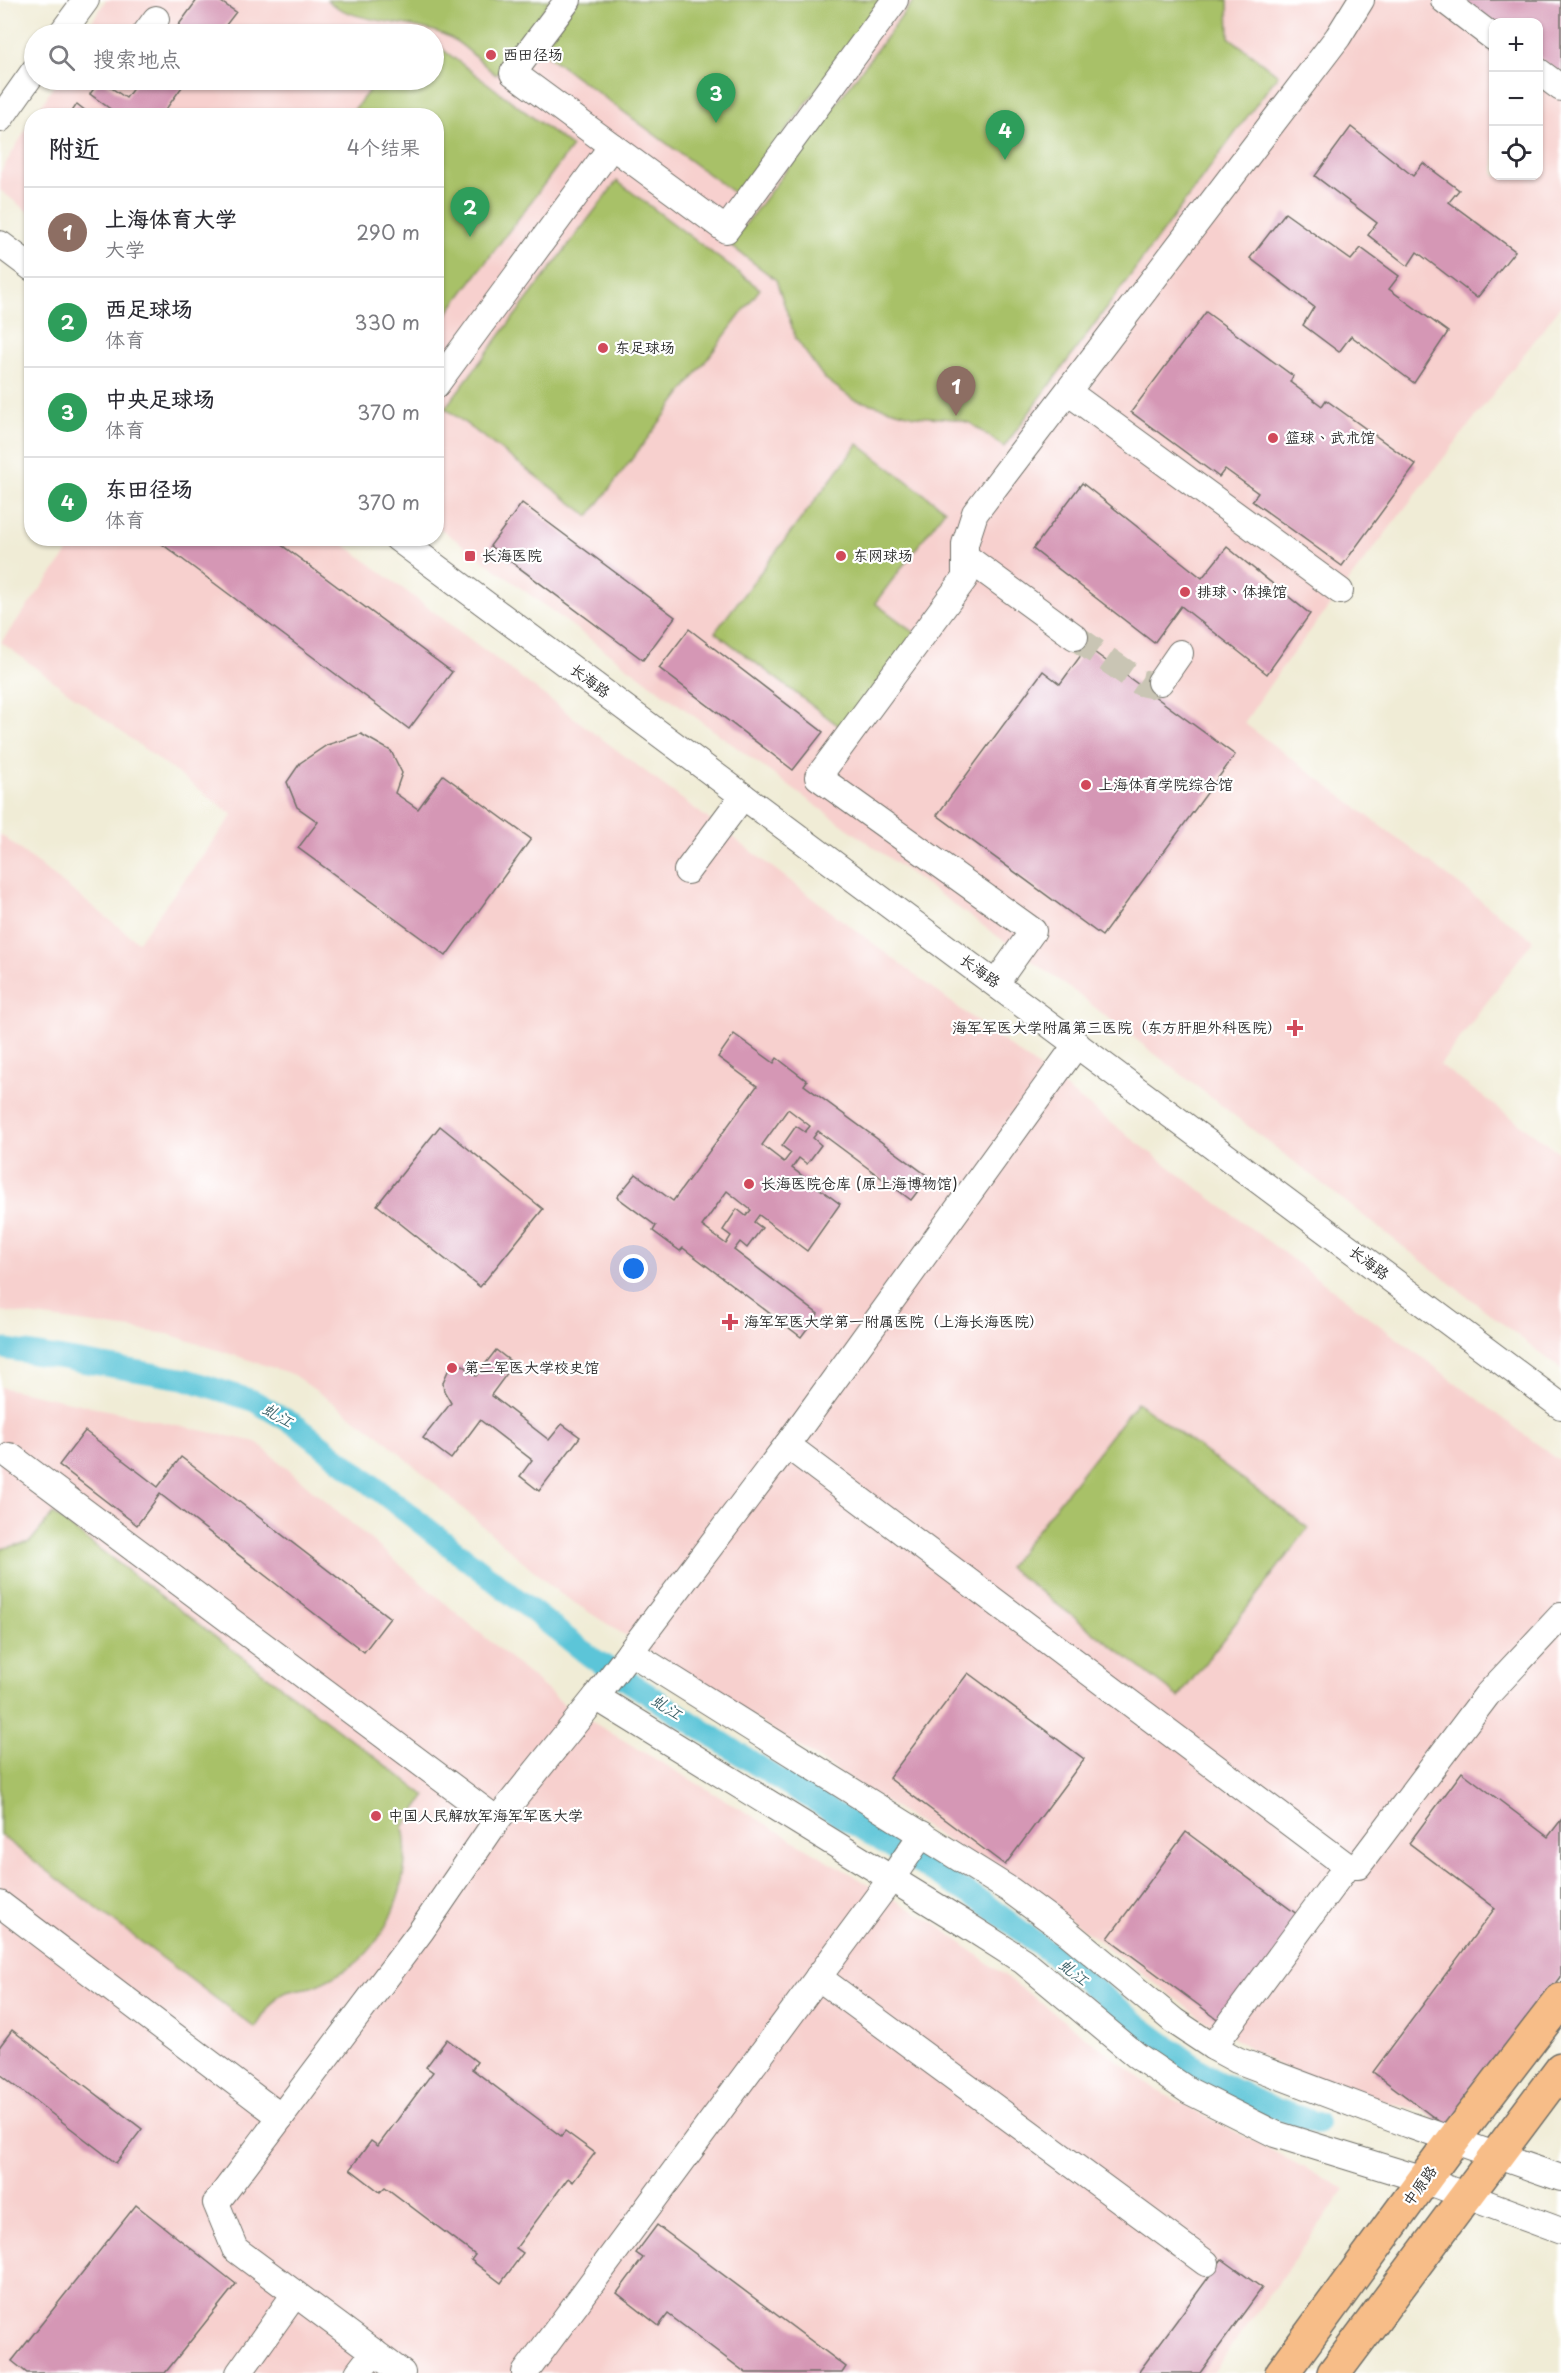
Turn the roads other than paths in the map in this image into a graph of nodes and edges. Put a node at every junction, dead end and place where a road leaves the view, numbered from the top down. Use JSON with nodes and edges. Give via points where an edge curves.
{"nodes":[{"id":1,"x":86,"y":0,"type":"edge"},
{"id":2,"x":568,"y":0,"type":"edge"},
{"id":3,"x":895,"y":0,"type":"edge"},
{"id":4,"x":1444,"y":0,"type":"edge"},
{"id":5,"x":1355,"y":2,"type":"edge"},
{"id":6,"x":68,"y":24,"type":"edge"},
{"id":7,"x":1489,"y":34,"type":"edge"},
{"id":8,"x":1540,"y":72,"type":"edge"},
{"id":9,"x":24,"y":85,"type":"edge"},
{"id":10,"x":1561,"y":88,"type":"edge"},
{"id":11,"x":0,"y":119,"type":"edge"},
{"id":12,"x":612,"y":146,"type":"junction"},
{"id":13,"x":0,"y":244,"type":"edge"},
{"id":14,"x":24,"y":262,"type":"edge"},
{"id":15,"x":444,"y":374,"type":"edge"},
{"id":16,"x":1068,"y":392,"type":"junction"},
{"id":17,"x":408,"y":546,"type":"edge"},
{"id":18,"x":966,"y":557,"type":"junction"},
{"id":19,"x":1340,"y":591,"type":"dead end"},
{"id":20,"x":1075,"y":637,"type":"tunnel mouth"},
{"id":21,"x":1180,"y":653,"type":"dead end"},
{"id":22,"x":1160,"y":682,"type":"dead end"},
{"id":23,"x":743,"y":796,"type":"junction"},
{"id":24,"x":687,"y":871,"type":"dead end"},
{"id":25,"x":996,"y":983,"type":"junction"},
{"id":26,"x":1077,"y":1044,"type":"junction"},
{"id":27,"x":1561,"y":1406,"type":"edge"},
{"id":28,"x":787,"y":1445,"type":"junction"},
{"id":29,"x":10,"y":1456,"type":"dead end"},
{"id":30,"x":1561,"y":1616,"type":"edge"},
{"id":31,"x":627,"y":1655,"type":"junction"},
{"id":32,"x":600,"y":1692,"type":"junction"},
{"id":33,"x":497,"y":1820,"type":"junction"},
{"id":34,"x":917,"y":1840,"type":"junction"},
{"id":35,"x":1347,"y":1866,"type":"junction"},
{"id":36,"x":895,"y":1873,"type":"junction"},
{"id":37,"x":0,"y":1904,"type":"edge"},
{"id":38,"x":818,"y":1977,"type":"junction"},
{"id":39,"x":1561,"y":2000,"type":"edge"},
{"id":40,"x":1212,"y":2047,"type":"junction"},
{"id":41,"x":1561,"y":2069,"type":"edge"},
{"id":42,"x":281,"y":2117,"type":"junction"},
{"id":43,"x":1454,"y":2139,"type":"junction"},
{"id":44,"x":1498,"y":2154,"type":"junction"},
{"id":45,"x":1561,"y":2178,"type":"edge"},
{"id":46,"x":1424,"y":2180,"type":"junction"},
{"id":47,"x":1467,"y":2195,"type":"junction"},
{"id":48,"x":1561,"y":2231,"type":"edge"},
{"id":49,"x":1206,"y":2263,"type":"dead end"},
{"id":50,"x":295,"y":2294,"type":"junction"},
{"id":51,"x":374,"y":2352,"type":"junction"},
{"id":52,"x":239,"y":2373,"type":"edge"},
{"id":53,"x":358,"y":2373,"type":"edge"},
{"id":54,"x":402,"y":2373,"type":"edge"},
{"id":55,"x":525,"y":2373,"type":"edge"},
{"id":56,"x":1282,"y":2373,"type":"edge"},
{"id":57,"x":1334,"y":2373,"type":"edge"}],
"edges":[{"from":1,"to":6,"type":"street"},
{"from":2,"to":12,"type":"street","via":[[513,73]]},
{"from":3,"to":12,"type":"street","via":[[726,230]]},
{"from":4,"to":7,"type":"street"},
{"from":5,"to":16,"type":"street","via":[[1338,37]]},
{"from":8,"to":10,"type":"street"},
{"from":9,"to":11,"type":"street"},
{"from":12,"to":15,"type":"street"},
{"from":13,"to":14,"type":"street"},
{"from":16,"to":18,"type":"street","via":[[975,513],[965,544]]},
{"from":16,"to":19,"type":"street"},
{"from":17,"to":23,"type":"street","name":"长海路"},
{"from":18,"to":20,"type":"street"},
{"from":18,"to":25,"type":"street","via":[[965,578],[818,777],[1032,931]]},
{"from":21,"to":22,"type":"street"},
{"from":23,"to":24,"type":"street"},
{"from":23,"to":25,"type":"street","name":"长海路"},
{"from":25,"to":26,"type":"street","name":"长海路"},
{"from":26,"to":27,"type":"street","name":"长海路"},
{"from":26,"to":28,"type":"street"},
{"from":28,"to":31,"type":"street"},
{"from":28,"to":35,"type":"street"},
{"from":29,"to":33,"type":"street"},
{"from":30,"to":35,"type":"street","via":[[1487,1695],[1358,1866]]},
{"from":31,"to":32,"type":"street"},
{"from":31,"to":34,"type":"street"},
{"from":32,"to":33,"type":"street"},
{"from":32,"to":36,"type":"street"},
{"from":33,"to":42,"type":"street","via":[[421,1931]]},
{"from":34,"to":36,"type":"street"},
{"from":34,"to":40,"type":"street","via":[[1010,1890]]},
{"from":35,"to":40,"type":"street"},
{"from":36,"to":38,"type":"street"},
{"from":36,"to":46,"type":"street","via":[[1023,1961],[1137,2055],[1189,2091],[1275,2134]]},
{"from":37,"to":42,"type":"street"},
{"from":38,"to":49,"type":"street"},
{"from":38,"to":55,"type":"street"},
{"from":39,"to":43,"type":"main road","name":"中原路"},
{"from":40,"to":43,"type":"street","via":[[1286,2080]]},
{"from":41,"to":44,"type":"main road"},
{"from":42,"to":50,"type":"street","via":[[216,2203],[235,2249]]},
{"from":43,"to":44,"type":"street"},
{"from":43,"to":46,"type":"main road","name":"中原路"},
{"from":44,"to":45,"type":"street"},
{"from":44,"to":47,"type":"main road"},
{"from":46,"to":47,"type":"street"},
{"from":46,"to":56,"type":"main road","name":"中原路"},
{"from":47,"to":48,"type":"street"},
{"from":47,"to":57,"type":"main road"},
{"from":50,"to":51,"type":"street"},
{"from":50,"to":52,"type":"street"},
{"from":51,"to":53,"type":"street"},
{"from":51,"to":54,"type":"street"}]}
